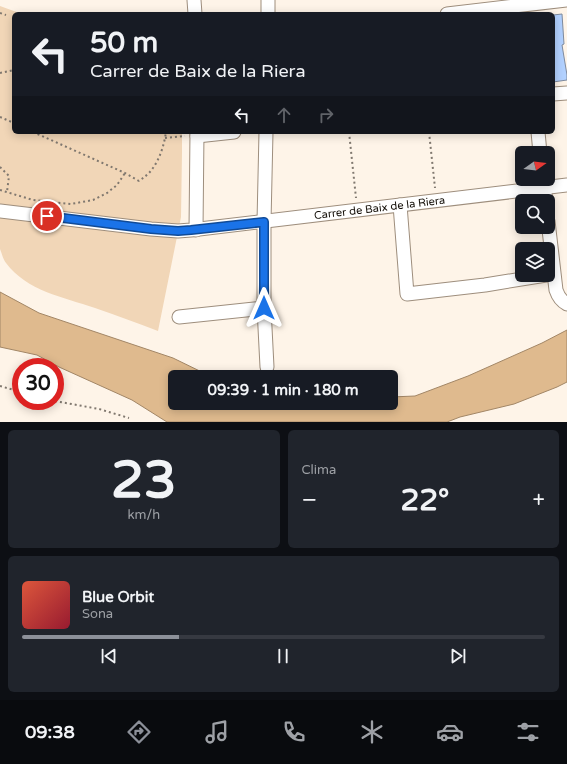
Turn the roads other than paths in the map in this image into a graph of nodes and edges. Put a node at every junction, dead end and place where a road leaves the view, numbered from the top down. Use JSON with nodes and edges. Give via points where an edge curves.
{"nodes":[{"id":1,"x":194,"y":0,"type":"edge"},
{"id":2,"x":268,"y":0,"type":"edge"},
{"id":3,"x":566,"y":0,"type":"edge"},
{"id":4,"x":523,"y":6,"type":"edge"},
{"id":5,"x":195,"y":12,"type":"edge"},
{"id":6,"x":268,"y":12,"type":"edge"},
{"id":7,"x":466,"y":12,"type":"edge"},
{"id":8,"x":567,"y":93,"type":"edge"},
{"id":9,"x":555,"y":94,"type":"edge"},
{"id":10,"x":197,"y":134,"type":"edge"},
{"id":11,"x":266,"y":134,"type":"edge"},
{"id":12,"x":538,"y":134,"type":"edge"},
{"id":13,"x":539,"y":146,"type":"edge"},
{"id":14,"x":555,"y":184,"type":"edge"},
{"id":15,"x":567,"y":185,"type":"edge"},
{"id":16,"x":526,"y":186,"type":"edge"},
{"id":17,"x":400,"y":205,"type":"junction"},
{"id":18,"x":0,"y":211,"type":"edge"},
{"id":19,"x":264,"y":222,"type":"junction"},
{"id":20,"x":194,"y":230,"type":"junction"},
{"id":21,"x":515,"y":280,"type":"edge"},
{"id":22,"x":552,"y":282,"type":"edge"},
{"id":23,"x":567,"y":304,"type":"edge"},
{"id":24,"x":264,"y":308,"type":"junction"},
{"id":25,"x":179,"y":317,"type":"dead end"},
{"id":26,"x":267,"y":366,"type":"dead end"}],
"edges":[{"from":1,"to":5,"type":"street"},
{"from":2,"to":6,"type":"street"},
{"from":3,"to":4,"type":"street"},
{"from":4,"to":7,"type":"street"},
{"from":8,"to":9,"type":"street"},
{"from":10,"to":20,"type":"street"},
{"from":11,"to":19,"type":"street"},
{"from":12,"to":13,"type":"street"},
{"from":14,"to":15,"type":"street","name":"Carrer de Baix de la Riera"},
{"from":16,"to":17,"type":"street","name":"Carrer de Baix de la Riera"},
{"from":17,"to":19,"type":"street","name":"Carrer de Baix de la Riera"},
{"from":17,"to":21,"type":"street","via":[[407,294]]},
{"from":18,"to":20,"type":"street","name":"Carrer de Baix de la Riera","via":[[151,229]]},
{"from":19,"to":20,"type":"street","name":"Carrer de Baix de la Riera"},
{"from":19,"to":24,"type":"street"},
{"from":22,"to":23,"type":"street","via":[[559,297]]},
{"from":24,"to":25,"type":"street"},
{"from":24,"to":26,"type":"street"}]}
